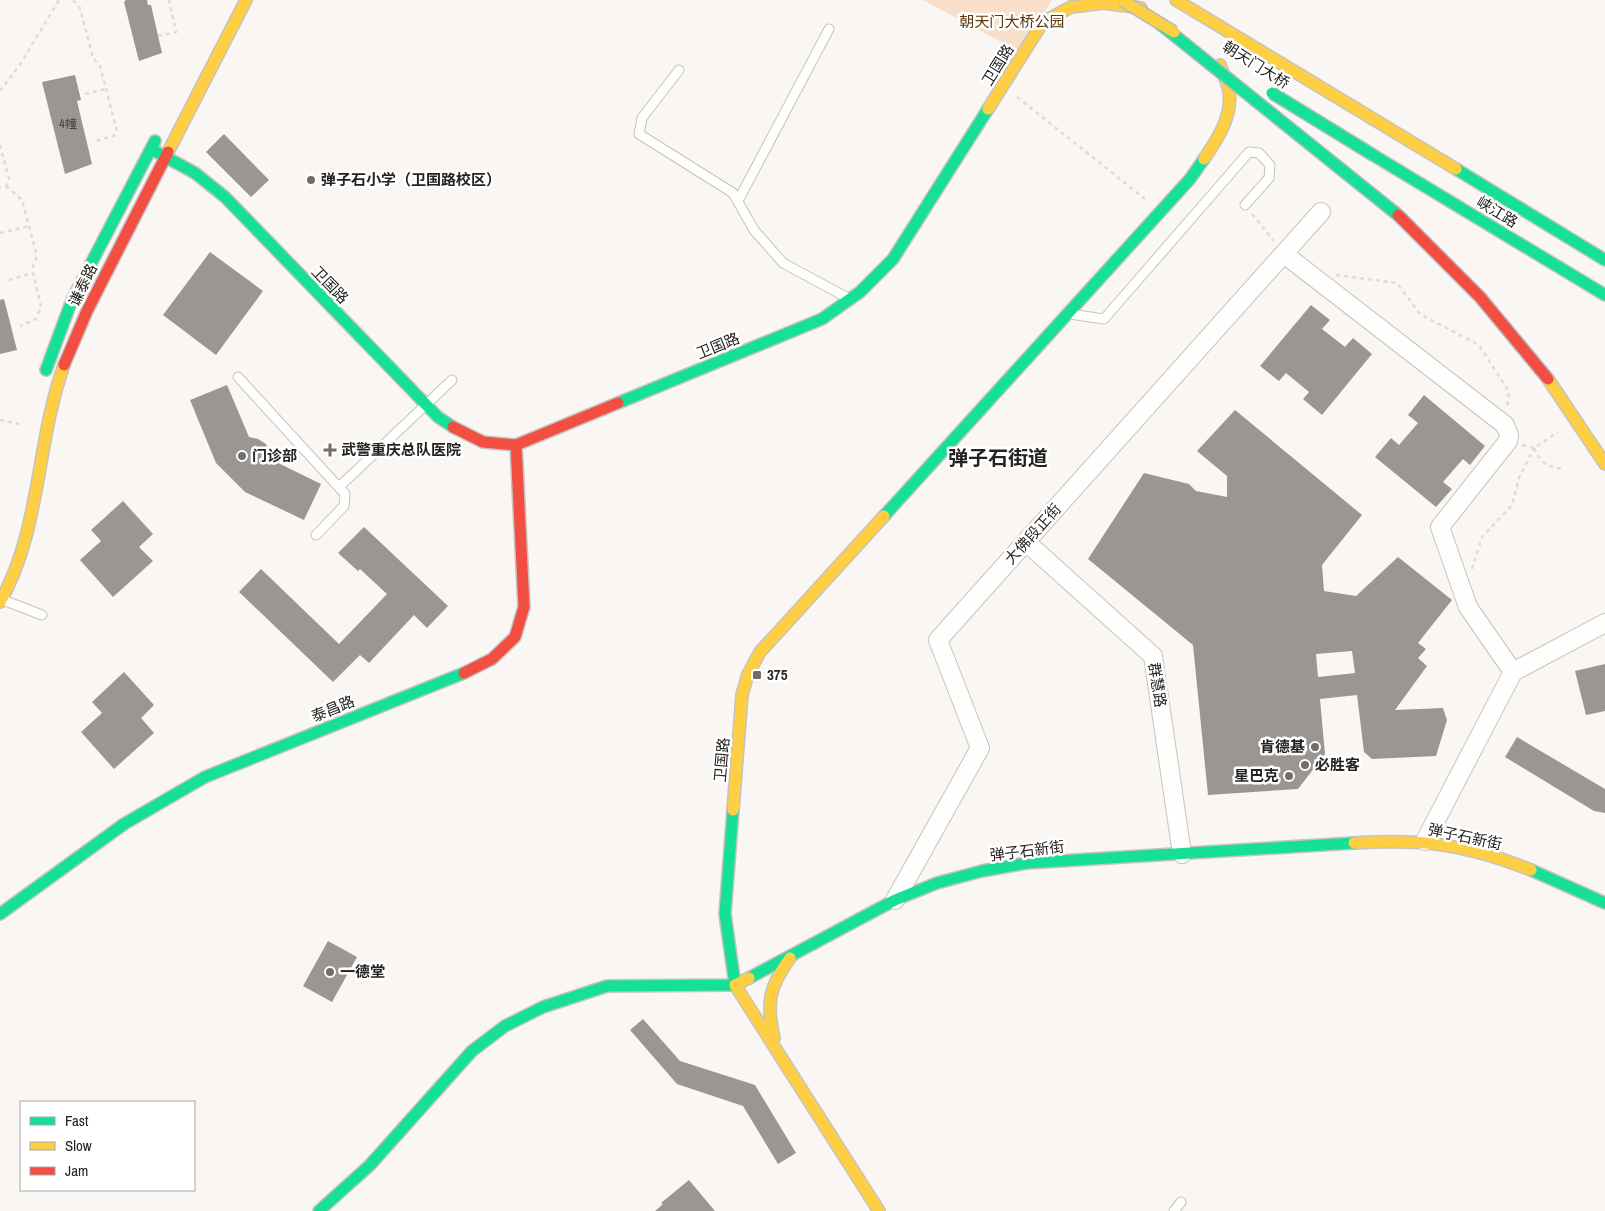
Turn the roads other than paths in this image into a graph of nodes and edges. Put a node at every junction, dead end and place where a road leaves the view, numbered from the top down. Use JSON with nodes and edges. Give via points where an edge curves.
{"nodes":[{"id":1,"x":246,"y":0,"type":"edge"},
{"id":2,"x":1122,"y":0,"type":"edge"},
{"id":3,"x":1176,"y":0,"type":"edge"},
{"id":4,"x":1159,"y":23,"type":"junction"},
{"id":5,"x":829,"y":30,"type":"dead end"},
{"id":6,"x":679,"y":70,"type":"dead end"},
{"id":7,"x":1242,"y":74,"type":"dead end"},
{"id":8,"x":1302,"y":78,"type":"junction"},
{"id":9,"x":1258,"y":84,"type":"dead end"},
{"id":10,"x":162,"y":128,"type":"dead end"},
{"id":11,"x":1386,"y":129,"type":"joint"},
{"id":12,"x":151,"y":149,"type":"junction"},
{"id":13,"x":1374,"y":155,"type":"joint"},
{"id":14,"x":1458,"y":156,"type":"dead end"},
{"id":15,"x":165,"y":157,"type":"junction"},
{"id":16,"x":738,"y":201,"type":"junction"},
{"id":17,"x":1245,"y":205,"type":"road end"},
{"id":18,"x":1321,"y":212,"type":"dead end"},
{"id":19,"x":1284,"y":254,"type":"junction"},
{"id":20,"x":1605,"y":260,"type":"edge"},
{"id":21,"x":1605,"y":295,"type":"edge"},
{"id":22,"x":852,"y":300,"type":"junction"},
{"id":23,"x":1067,"y":314,"type":"junction"},
{"id":24,"x":238,"y":377,"type":"dead end"},
{"id":25,"x":43,"y":379,"type":"dead end"},
{"id":26,"x":452,"y":380,"type":"dead end"},
{"id":27,"x":425,"y":404,"type":"junction"},
{"id":28,"x":516,"y":445,"type":"junction"},
{"id":29,"x":1605,"y":464,"type":"edge"},
{"id":30,"x":339,"y":487,"type":"junction"},
{"id":31,"x":316,"y":535,"type":"dead end"},
{"id":32,"x":1026,"y":542,"type":"junction"},
{"id":33,"x":1,"y":600,"type":"edge"},
{"id":34,"x":42,"y":614,"type":"dead end"},
{"id":35,"x":1605,"y":623,"type":"edge"},
{"id":36,"x":1514,"y":672,"type":"junction"},
{"id":37,"x":1425,"y":842,"type":"junction"},
{"id":38,"x":1182,"y":854,"type":"junction"},
{"id":39,"x":895,"y":900,"type":"junction"},
{"id":40,"x":1605,"y":903,"type":"edge"},
{"id":41,"x":0,"y":914,"type":"edge"},
{"id":42,"x":793,"y":954,"type":"junction"},
{"id":43,"x":735,"y":985,"type":"junction"},
{"id":44,"x":776,"y":1049,"type":"junction"},
{"id":45,"x":1181,"y":1202,"type":"dead end"},
{"id":46,"x":319,"y":1211,"type":"edge"},
{"id":47,"x":879,"y":1211,"type":"edge"},
{"id":48,"x":1174,"y":1211,"type":"edge"}],
"edges":[{"from":1,"to":15,"type":"main road","name":"谦泰路"},
{"from":2,"to":4,"type":"main road","name":"朝天门大桥","bridge":true},
{"from":3,"to":8,"type":"main road","name":"朝天门大桥"},
{"from":4,"to":7,"type":"main road","name":"朝天门大桥","bridge":true},
{"from":4,"to":29,"type":"main road","bridge":true,"via":[[1405,220],[1480,297],[1548,380]]},
{"from":5,"to":16,"type":"lane"},
{"from":6,"to":16,"type":"lane","via":[[642,118],[639,134],[733,193]]},
{"from":8,"to":11,"type":"main road","name":"朝天门大桥"},
{"from":8,"to":14,"type":"main road","via":[[1395,120]]},
{"from":9,"to":13,"type":"main road","name":"朝天门大桥","bridge":true},
{"from":10,"to":12,"type":"main road","name":"谦泰路"},
{"from":11,"to":20,"type":"main road","name":"峡江路"},
{"from":12,"to":15,"type":"main road","name":"卫国路"},
{"from":12,"to":25,"type":"main road","name":"谦泰路","via":[[72,300]]},
{"from":13,"to":21,"type":"main road","name":"峡江路"},
{"from":15,"to":27,"type":"main road","name":"卫国路","via":[[195,173],[226,196]]},
{"from":15,"to":33,"type":"main road","name":"谦泰路","via":[[87,311],[66,360],[48,416],[25,540],[11,584]]},
{"from":16,"to":22,"type":"lane","via":[[754,230],[783,263]]},
{"from":17,"to":23,"type":"lane","via":[[1269,178],[1270,165],[1259,153],[1249,152],[1104,319]]},
{"from":18,"to":19,"type":"street","name":"大佛段正街"},
{"from":19,"to":32,"type":"street","name":"大佛段正街"},
{"from":19,"to":36,"type":"street","via":[[1507,433],[1440,527],[1468,607]]},
{"from":22,"to":23,"type":"main road","name":"卫国路","via":[[893,259],[1043,22],[1072,7],[1104,2],[1138,7],[1190,36],[1220,63],[1230,92],[1228,108],[1210,151],[1190,179]]},
{"from":22,"to":28,"type":"main road","name":"卫国路","via":[[822,319]]},
{"from":23,"to":43,"type":"main road","name":"卫国路","via":[[760,652],[748,674],[742,695],[725,914]]},
{"from":24,"to":30,"type":"lane"},
{"from":26,"to":27,"type":"lane"},
{"from":27,"to":28,"type":"main road","name":"卫国路","via":[[458,431],[477,441],[496,446]]},
{"from":27,"to":30,"type":"lane"},
{"from":28,"to":41,"type":"main road","name":"泰昌路","via":[[524,607],[515,637],[505,649],[479,667],[206,777],[162,799],[86,848]]},
{"from":30,"to":31,"type":"lane","via":[[345,494],[344,506]]},
{"from":32,"to":38,"type":"street","name":"群慧路","via":[[1153,656]]},
{"from":32,"to":39,"type":"street","name":"大佛段正街","via":[[938,640],[980,748]]},
{"from":33,"to":34,"type":"lane"},
{"from":35,"to":36,"type":"street"},
{"from":36,"to":37,"type":"street"},
{"from":37,"to":38,"type":"main road","name":"弹子石新街","via":[[1385,841]]},
{"from":37,"to":40,"type":"main road","name":"弹子石新街","via":[[1474,851],[1517,865]]},
{"from":38,"to":39,"type":"main road","name":"弹子石新街","via":[[1028,863],[938,883]]},
{"from":39,"to":42,"type":"main road","name":"弹子石新街"},
{"from":42,"to":43,"type":"main road","name":"弹子石新街"},
{"from":42,"to":44,"type":"main road","via":[[770,990],[769,1019]]},
{"from":43,"to":44,"type":"main road"},
{"from":43,"to":46,"type":"main road","via":[[607,986],[543,1007],[505,1026],[472,1051],[370,1165]]},
{"from":44,"to":47,"type":"main road"},
{"from":45,"to":48,"type":"lane"}]}
